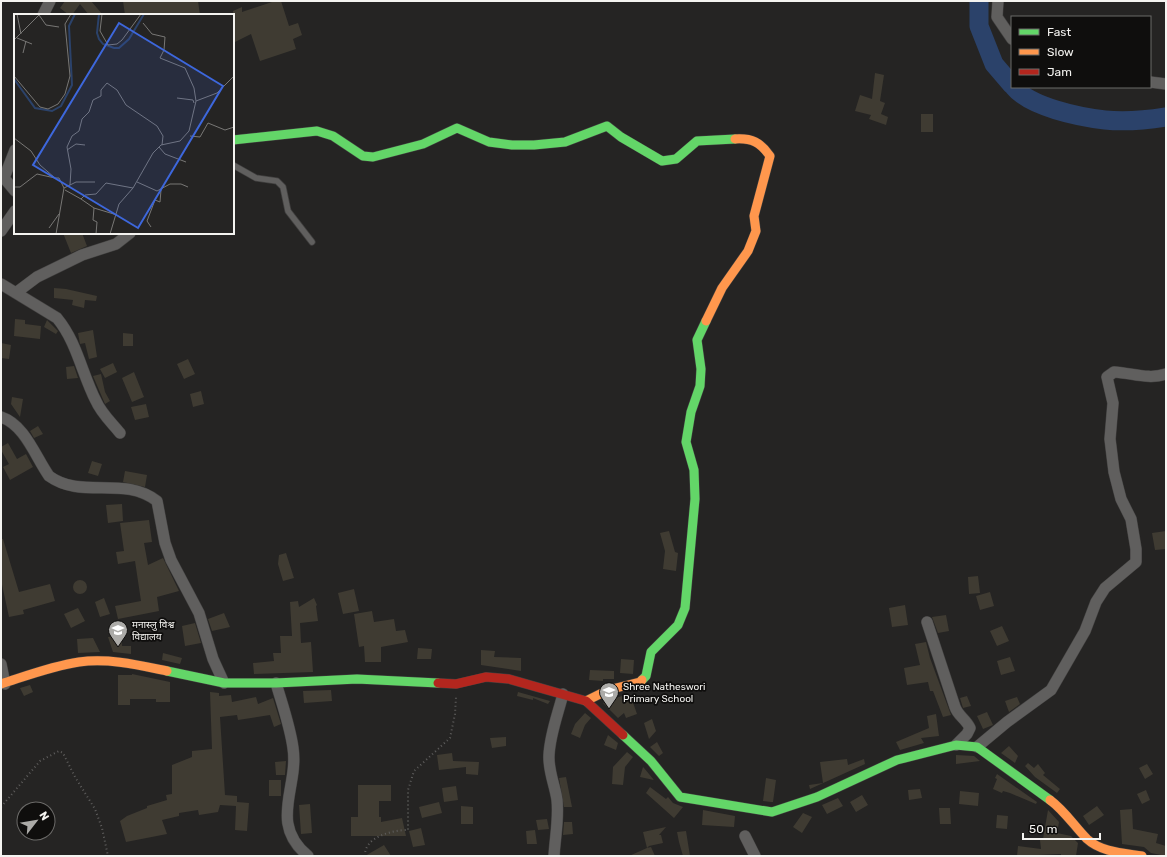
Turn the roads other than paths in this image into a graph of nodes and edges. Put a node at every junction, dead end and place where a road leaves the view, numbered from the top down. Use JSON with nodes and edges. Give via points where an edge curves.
{"nodes":[{"id":1,"x":50,"y":1,"type":"edge"},
{"id":2,"x":998,"y":1,"type":"edge"},
{"id":3,"x":44,"y":14,"type":"edge"},
{"id":4,"x":1011,"y":38,"type":"edge"},
{"id":5,"x":1151,"y":82,"type":"edge"},
{"id":6,"x":1166,"y":84,"type":"edge"},
{"id":7,"x":234,"y":140,"type":"edge"},
{"id":8,"x":14,"y":152,"type":"edge"},
{"id":9,"x":234,"y":165,"type":"edge"},
{"id":10,"x":3,"y":176,"type":"edge"},
{"id":11,"x":14,"y":190,"type":"edge"},
{"id":12,"x":14,"y":212,"type":"edge"},
{"id":13,"x":1,"y":231,"type":"edge"},
{"id":14,"x":129,"y":234,"type":"edge"},
{"id":15,"x":312,"y":242,"type":"dead end"},
{"id":16,"x":1,"y":284,"type":"edge"},
{"id":17,"x":16,"y":292,"type":"junction"},
{"id":18,"x":1166,"y":374,"type":"edge"},
{"id":19,"x":1,"y":417,"type":"edge"},
{"id":20,"x":120,"y":433,"type":"dead end"},
{"id":21,"x":927,"y":622,"type":"dead end"},
{"id":22,"x":1,"y":664,"type":"edge"},
{"id":23,"x":224,"y":683,"type":"junction"},
{"id":24,"x":276,"y":683,"type":"junction"},
{"id":25,"x":3,"y":684,"type":"edge"},
{"id":26,"x":563,"y":694,"type":"junction"},
{"id":27,"x":586,"y":701,"type":"junction"},
{"id":28,"x":956,"y":745,"type":"junction"},
{"id":29,"x":977,"y":747,"type":"junction"},
{"id":30,"x":745,"y":836,"type":"dead end"},
{"id":31,"x":308,"y":856,"type":"edge"},
{"id":32,"x":554,"y":856,"type":"edge"},
{"id":33,"x":755,"y":856,"type":"edge"},
{"id":34,"x":1142,"y":856,"type":"edge"}],
"edges":[{"from":1,"to":3,"type":"street"},
{"from":2,"to":4,"type":"street","via":[[997,17]]},
{"from":5,"to":6,"type":"street"},
{"from":7,"to":27,"type":"street","via":[[317,132],[333,136],[363,156],[373,157],[423,144],[457,128],[493,143],[520,146],[572,141],[607,126],[662,161],[676,159],[697,141],[749,138],[764,148],[770,156],[754,216],[754,237],[748,251],[722,288],[697,340],[701,369],[700,386],[691,412],[686,442],[694,470],[695,499],[685,608],[678,625],[651,652],[646,676],[640,682],[608,690]]},
{"from":8,"to":10,"type":"street"},
{"from":9,"to":15,"type":"lane","via":[[256,178],[277,181],[283,186],[288,211]]},
{"from":10,"to":11,"type":"street"},
{"from":12,"to":13,"type":"street"},
{"from":14,"to":17,"type":"street","via":[[116,244],[82,255],[37,277]]},
{"from":16,"to":17,"type":"street"},
{"from":17,"to":20,"type":"street","via":[[57,318],[62,324],[96,403]]},
{"from":18,"to":29,"type":"street","via":[[1146,377],[1114,372],[1107,377],[1113,403],[1110,439],[1114,472],[1121,499],[1131,519],[1136,562],[1105,588],[1096,602],[1085,631],[1051,690]]},
{"from":19,"to":23,"type":"street","via":[[8,419],[19,429],[49,476],[56,481],[80,487],[114,487],[146,493],[156,501],[171,560],[199,613],[213,659]]},
{"from":21,"to":28,"type":"street","via":[[957,713],[970,728]]},
{"from":22,"to":25,"type":"street"},
{"from":23,"to":24,"type":"street"},
{"from":23,"to":25,"type":"street","via":[[122,662],[79,662]]},
{"from":24,"to":26,"type":"street","via":[[357,679],[457,684],[486,677],[509,679]]},
{"from":24,"to":31,"type":"street","via":[[294,749],[287,803],[287,826],[294,842]]},
{"from":26,"to":27,"type":"street"},
{"from":26,"to":32,"type":"street","via":[[548,756],[557,800]]},
{"from":27,"to":28,"type":"street","via":[[650,761],[680,797],[772,812],[817,797],[897,760]]},
{"from":28,"to":29,"type":"street"},
{"from":29,"to":34,"type":"street","via":[[1058,806],[1087,839],[1097,846],[1112,852]]},
{"from":30,"to":33,"type":"street"}]}
